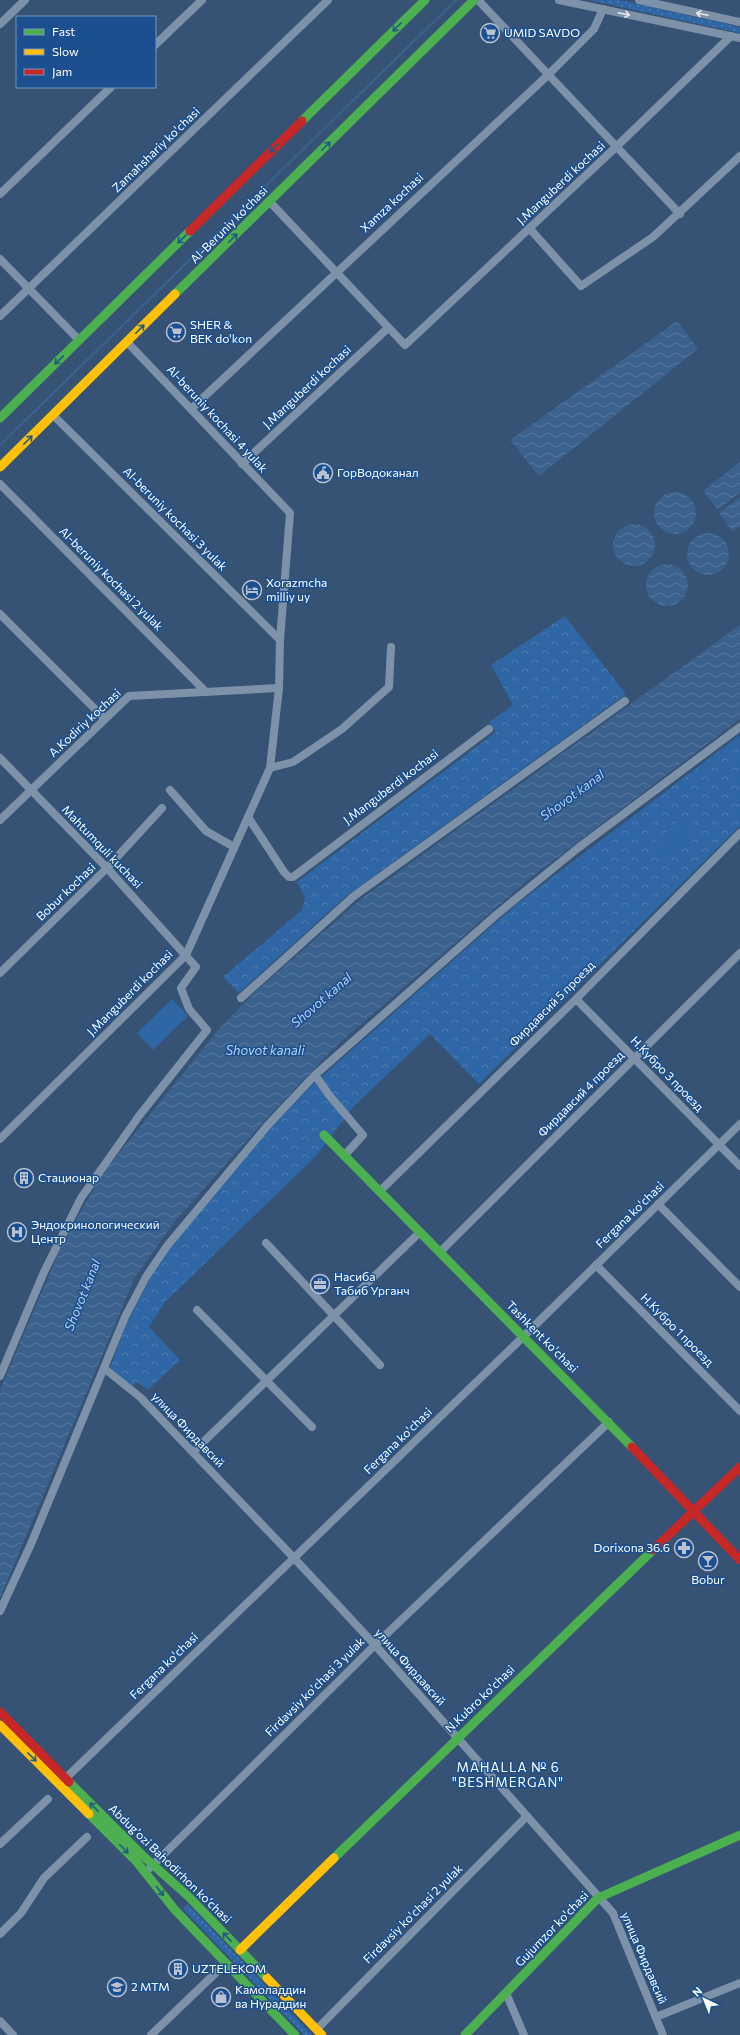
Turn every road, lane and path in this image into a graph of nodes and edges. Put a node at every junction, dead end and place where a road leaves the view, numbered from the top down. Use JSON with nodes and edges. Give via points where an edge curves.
{"nodes":[{"id":1,"x":24,"y":0,"type":"edge"},
{"id":2,"x":202,"y":0,"type":"edge"},
{"id":3,"x":328,"y":0,"type":"edge"},
{"id":4,"x":425,"y":0,"type":"edge"},
{"id":5,"x":474,"y":0,"type":"edge"},
{"id":6,"x":478,"y":0,"type":"edge"},
{"id":7,"x":558,"y":0,"type":"edge"},
{"id":8,"x":639,"y":0,"type":"edge"},
{"id":9,"x":669,"y":3,"type":"edge"},
{"id":10,"x":604,"y":10,"type":"junction"},
{"id":11,"x":740,"y":22,"type":"edge"},
{"id":12,"x":0,"y":24,"type":"edge"},
{"id":13,"x":731,"y":36,"type":"junction"},
{"id":14,"x":740,"y":38,"type":"edge"},
{"id":15,"x":156,"y":44,"type":"edge"},
{"id":16,"x":548,"y":75,"type":"junction"},
{"id":17,"x":110,"y":88,"type":"edge"},
{"id":18,"x":616,"y":147,"type":"junction"},
{"id":19,"x":740,"y":156,"type":"edge"},
{"id":20,"x":0,"y":194,"type":"edge"},
{"id":21,"x":270,"y":202,"type":"junction"},
{"id":22,"x":680,"y":214,"type":"junction"},
{"id":23,"x":530,"y":229,"type":"junction"},
{"id":24,"x":0,"y":259,"type":"edge"},
{"id":25,"x":336,"y":272,"type":"junction"},
{"id":26,"x":29,"y":289,"type":"junction"},
{"id":27,"x":0,"y":316,"type":"edge"},
{"id":28,"x":388,"y":328,"type":"junction"},
{"id":29,"x":79,"y":340,"type":"junction"},
{"id":30,"x":127,"y":342,"type":"junction"},
{"id":31,"x":191,"y":409,"type":"junction"},
{"id":32,"x":53,"y":415,"type":"junction"},
{"id":33,"x":0,"y":418,"type":"edge"},
{"id":34,"x":242,"y":464,"type":"junction"},
{"id":35,"x":0,"y":467,"type":"edge"},
{"id":36,"x":0,"y":484,"type":"edge"},
{"id":37,"x":290,"y":514,"type":"joint"},
{"id":38,"x":0,"y":614,"type":"edge"},
{"id":39,"x":280,"y":640,"type":"junction"},
{"id":40,"x":391,"y":647,"type":"dead end"},
{"id":41,"x":279,"y":688,"type":"junction"},
{"id":42,"x":206,"y":692,"type":"junction"},
{"id":43,"x":625,"y":701,"type":"dead end"},
{"id":44,"x":106,"y":719,"type":"junction"},
{"id":45,"x":740,"y":727,"type":"edge"},
{"id":46,"x":489,"y":729,"type":"dead end"},
{"id":47,"x":0,"y":758,"type":"edge"},
{"id":48,"x":270,"y":768,"type":"junction"},
{"id":49,"x":31,"y":790,"type":"junction"},
{"id":50,"x":170,"y":790,"type":"dead end"},
{"id":51,"x":162,"y":808,"type":"dead end"},
{"id":52,"x":248,"y":817,"type":"junction"},
{"id":53,"x":0,"y":820,"type":"edge"},
{"id":54,"x":740,"y":833,"type":"edge"},
{"id":55,"x":234,"y":847,"type":"junction"},
{"id":56,"x":107,"y":868,"type":"junction"},
{"id":57,"x":740,"y":953,"type":"edge"},
{"id":58,"x":186,"y":955,"type":"junction"},
{"id":59,"x":0,"y":974,"type":"edge"},
{"id":60,"x":241,"y":998,"type":"dead end"},
{"id":61,"x":576,"y":999,"type":"junction"},
{"id":62,"x":635,"y":1058,"type":"junction"},
{"id":63,"x":316,"y":1075,"type":"junction"},
{"id":64,"x":740,"y":1124,"type":"edge"},
{"id":65,"x":324,"y":1135,"type":"dead end"},
{"id":66,"x":0,"y":1139,"type":"edge"},
{"id":67,"x":719,"y":1144,"type":"junction"},
{"id":68,"x":344,"y":1156,"type":"junction"},
{"id":69,"x":740,"y":1166,"type":"edge"},
{"id":70,"x":380,"y":1191,"type":"junction"},
{"id":71,"x":658,"y":1204,"type":"junction"},
{"id":72,"x":420,"y":1232,"type":"junction"},
{"id":73,"x":266,"y":1243,"type":"dead end"},
{"id":74,"x":440,"y":1252,"type":"junction"},
{"id":75,"x":596,"y":1265,"type":"junction"},
{"id":76,"x":740,"y":1287,"type":"edge"},
{"id":77,"x":197,"y":1310,"type":"dead end"},
{"id":78,"x":335,"y":1316,"type":"junction"},
{"id":79,"x":524,"y":1336,"type":"junction"},
{"id":80,"x":380,"y":1364,"type":"dead end"},
{"id":81,"x":104,"y":1369,"type":"junction"},
{"id":82,"x":0,"y":1376,"type":"edge"},
{"id":83,"x":268,"y":1380,"type":"junction"},
{"id":84,"x":740,"y":1411,"type":"edge"},
{"id":85,"x":609,"y":1422,"type":"junction"},
{"id":86,"x":312,"y":1427,"type":"dead end"},
{"id":87,"x":193,"y":1452,"type":"junction"},
{"id":88,"x":740,"y":1467,"type":"edge"},
{"id":89,"x":694,"y":1512,"type":"junction"},
{"id":90,"x":294,"y":1558,"type":"junction"},
{"id":91,"x":740,"y":1560,"type":"edge"},
{"id":92,"x":0,"y":1611,"type":"edge"},
{"id":93,"x":375,"y":1645,"type":"junction"},
{"id":94,"x":0,"y":1712,"type":"edge"},
{"id":95,"x":5,"y":1726,"type":"edge"},
{"id":96,"x":457,"y":1738,"type":"junction"},
{"id":97,"x":70,"y":1774,"type":"dead end"},
{"id":98,"x":48,"y":1799,"type":"dead end"},
{"id":99,"x":527,"y":1816,"type":"junction"},
{"id":100,"x":740,"y":1835,"type":"edge"},
{"id":101,"x":87,"y":1837,"type":"dead end"},
{"id":102,"x":0,"y":1844,"type":"edge"},
{"id":103,"x":153,"y":1865,"type":"junction"},
{"id":104,"x":145,"y":1872,"type":"junction"},
{"id":105,"x":598,"y":1898,"type":"junction"},
{"id":106,"x":0,"y":1934,"type":"edge"},
{"id":107,"x":240,"y":1950,"type":"junction"},
{"id":108,"x":226,"y":1963,"type":"junction"},
{"id":109,"x":740,"y":1983,"type":"edge"},
{"id":110,"x":506,"y":1994,"type":"junction"},
{"id":111,"x":656,"y":2017,"type":"junction"},
{"id":112,"x":0,"y":2021,"type":"edge"},
{"id":113,"x":319,"y":2032,"type":"edge"},
{"id":114,"x":12,"y":2035,"type":"edge"},
{"id":115,"x":151,"y":2035,"type":"edge"},
{"id":116,"x":296,"y":2035,"type":"edge"},
{"id":117,"x":465,"y":2035,"type":"edge"},
{"id":118,"x":524,"y":2035,"type":"edge"},
{"id":119,"x":663,"y":2035,"type":"edge"}],
"edges":[{"from":1,"to":12,"type":"street"},
{"from":2,"to":15,"type":"street"},
{"from":3,"to":26,"type":"street","name":"Zamahshariy ko'chasi"},
{"from":4,"to":29,"type":"main road","name":"Al-Beruniy ko’chasi","one_way":true},
{"from":21,"to":5,"type":"main road","name":"Al-Beruniy ko’chasi","one_way":true},
{"from":6,"to":16,"type":"street"},
{"from":7,"to":10,"type":"street"},
{"from":8,"to":9,"type":"street"},
{"from":11,"to":9,"type":"street","one_way":true},
{"from":10,"to":13,"type":"street","one_way":true},
{"from":10,"to":16,"type":"street","name":"Xamza kochasi","via":[[594,29]]},
{"from":13,"to":14,"type":"street"},
{"from":13,"to":18,"type":"street","name":"J.Manguberdi kochasi"},
{"from":16,"to":18,"type":"street"},
{"from":16,"to":25,"type":"street","name":"Xamza kochasi"},
{"from":17,"to":20,"type":"street"},
{"from":18,"to":22,"type":"street"},
{"from":18,"to":23,"type":"street","name":"J.Manguberdi kochasi"},
{"from":19,"to":22,"type":"street"},
{"from":21,"to":25,"type":"street"},
{"from":30,"to":21,"type":"main road","name":"Al-Beruniy ko’chasi","one_way":true},
{"from":22,"to":23,"type":"street","via":[[653,237],[581,286]]},
{"from":23,"to":28,"type":"street","name":"J.Manguberdi kochasi","via":[[405,345]]},
{"from":24,"to":26,"type":"street"},
{"from":25,"to":28,"type":"street"},
{"from":25,"to":31,"type":"street","name":"Xamza kochasi"},
{"from":26,"to":27,"type":"street","name":"Zamahshariy ko'chasi"},
{"from":26,"to":29,"type":"street"},
{"from":28,"to":34,"type":"street","name":"J.Manguberdi kochasi"},
{"from":29,"to":33,"type":"main road","name":"Al-Beruniy ko’chasi","one_way":true},
{"from":30,"to":31,"type":"street","name":"Al-beruniy kochasi 4 yulak"},
{"from":30,"to":32,"type":"main road","name":"Al-Beruniy ko’chasi"},
{"from":31,"to":34,"type":"street","name":"Al-beruniy kochasi 4 yulak"},
{"from":35,"to":32,"type":"main road","name":"Al-Beruniy ko’chasi","one_way":true},
{"from":32,"to":39,"type":"street","name":"Al-beruniy kochasi 3 yulak"},
{"from":34,"to":37,"type":"street","name":"Al-beruniy kochasi 4 yulak"},
{"from":36,"to":42,"type":"street","name":"Al-beruniy kochasi 2 yulak"},
{"from":37,"to":39,"type":"street","name":"J.Manguberdi kochasi"},
{"from":38,"to":44,"type":"street"},
{"from":39,"to":41,"type":"street","name":"J.Manguberdi kochasi"},
{"from":40,"to":48,"type":"street","via":[[389,687],[342,729],[292,762]]},
{"from":41,"to":42,"type":"street","name":"A.Kodiriy kochasi"},
{"from":41,"to":48,"type":"street","name":"J.Manguberdi kochasi"},
{"from":42,"to":44,"type":"street","name":"A.Kodiriy kochasi","via":[[129,696]]},
{"from":43,"to":60,"type":"street","via":[[354,896]]},
{"from":44,"to":49,"type":"street","name":"A.Kodiriy kochasi"},
{"from":45,"to":63,"type":"street","via":[[578,848],[496,915]]},
{"from":46,"to":52,"type":"street","name":"J.Manguberdi kochasi","via":[[293,877],[284,872]]},
{"from":47,"to":49,"type":"street","name":"Mahtumquli kuchasi"},
{"from":48,"to":52,"type":"street","name":"J.Manguberdi kochasi"},
{"from":49,"to":53,"type":"street","name":"A.Kodiriy kochasi"},
{"from":49,"to":56,"type":"street","name":"Mahtumquli kuchasi"},
{"from":50,"to":55,"type":"street","via":[[206,831]]},
{"from":51,"to":56,"type":"street","name":"Bobur kochasi"},
{"from":52,"to":55,"type":"street","name":"J.Manguberdi kochasi"},
{"from":54,"to":61,"type":"street","name":"Фирдавсий 5 проезд"},
{"from":55,"to":58,"type":"street","name":"J.Manguberdi kochasi"},
{"from":56,"to":58,"type":"street","name":"Mahtumquli kuchasi"},
{"from":56,"to":59,"type":"street","name":"Bobur kochasi"},
{"from":57,"to":62,"type":"street","name":"Фирдавсий 4 проезд"},
{"from":58,"to":66,"type":"street","name":"J.Manguberdi kochasi"},
{"from":58,"to":82,"type":"street","name":"Mahtumquli kuchasi","via":[[196,967],[181,988],[189,1009],[207,1030],[139,1116],[81,1198],[44,1272]]},
{"from":61,"to":62,"type":"street","name":"Н.Кубро 3 проезд"},
{"from":61,"to":70,"type":"street","name":"Фирдавсий 5 проезд"},
{"from":62,"to":67,"type":"street","name":"Н.Кубро 3 проезд"},
{"from":62,"to":74,"type":"street","name":"Фирдавсий 4 проезд"},
{"from":63,"to":68,"type":"street","via":[[329,1095],[363,1135]]},
{"from":63,"to":81,"type":"street","via":[[268,1125],[166,1246],[125,1317]]},
{"from":64,"to":67,"type":"street","name":"Fergana ko'chasi"},
{"from":65,"to":68,"type":"main road","name":"Tashkent ko'chasi"},
{"from":67,"to":69,"type":"street","name":"Н.Кубро 3 проезд"},
{"from":67,"to":71,"type":"street","name":"Fergana ko'chasi"},
{"from":68,"to":70,"type":"main road","name":"Tashkent ko'chasi"},
{"from":70,"to":72,"type":"main road","name":"Tashkent ko'chasi"},
{"from":71,"to":75,"type":"street","name":"Fergana ko'chasi"},
{"from":71,"to":76,"type":"street"},
{"from":72,"to":74,"type":"main road","name":"Tashkent ko'chasi"},
{"from":72,"to":78,"type":"street"},
{"from":73,"to":78,"type":"street"},
{"from":74,"to":79,"type":"main road","name":"Tashkent ko'chasi"},
{"from":75,"to":79,"type":"street","name":"Fergana ko'chasi"},
{"from":75,"to":84,"type":"street","name":"Н.Кубро 1 проезд"},
{"from":77,"to":83,"type":"street"},
{"from":78,"to":80,"type":"street"},
{"from":78,"to":83,"type":"street"},
{"from":79,"to":85,"type":"main road","name":"Tashkent ko'chasi"},
{"from":79,"to":90,"type":"street","name":"Fergana ko'chasi"},
{"from":81,"to":87,"type":"street","name":"улица Фирдавсий","via":[[140,1397]]},
{"from":81,"to":92,"type":"street","via":[[31,1544]]},
{"from":83,"to":86,"type":"street"},
{"from":83,"to":87,"type":"street"},
{"from":85,"to":89,"type":"main road","name":"Tashkent ko'chasi"},
{"from":85,"to":93,"type":"street","name":"Firdavsiy ko'chasi 3 yulak"},
{"from":87,"to":90,"type":"street","name":"улица Фирдавсий"},
{"from":88,"to":89,"type":"main road","name":"N.Kubro ko'chasi"},
{"from":89,"to":91,"type":"main road","name":"Tashkent ko'chasi"},
{"from":89,"to":96,"type":"main road","name":"N.Kubro ko'chasi"},
{"from":90,"to":93,"type":"street","name":"улица Фирдавсий"},
{"from":90,"to":97,"type":"street","name":"Fergana ko'chasi"},
{"from":93,"to":96,"type":"street","name":"улица Фирдавсий"},
{"from":93,"to":103,"type":"street","name":"Firdavsiy ko'chasi 3 yulak"},
{"from":94,"to":95,"type":"main road","name":"Abdug’ozi Bahodirhon ko’chasi"},
{"from":103,"to":95,"type":"main road","name":"Abdug’ozi Bahodirhon ko’chasi","one_way":true},
{"from":95,"to":104,"type":"main road","name":"Abdug’ozi Bahodirhon ko’chasi","one_way":true},
{"from":96,"to":99,"type":"street","name":"улица Фирдавсий"},
{"from":96,"to":107,"type":"main road","name":"N.Kubro ko'chasi"},
{"from":98,"to":102,"type":"street"},
{"from":99,"to":105,"type":"street","name":"улица Фирдавсий"},
{"from":99,"to":113,"type":"street","name":"Firdavsiy ko'chasi 2 yulak"},
{"from":100,"to":105,"type":"main road","name":"Gujumzor ko'chasi"},
{"from":101,"to":106,"type":"street","via":[[44,1878],[21,1913]]},
{"from":103,"to":104,"type":"street","name":"Firdavsiy ko'chasi 3 yulak"},
{"from":107,"to":103,"type":"main road","name":"Abdug’ozi Bahodirhon ko’chasi","one_way":true,"via":[[189,1897]]},
{"from":104,"to":108,"type":"main road","name":"Abdug’ozi Bahodirhon ko’chasi","one_way":true,"via":[[175,1910]]},
{"from":105,"to":110,"type":"main road","name":"Gujumzor ko'chasi"},
{"from":105,"to":111,"type":"street","name":"улица Фирдавсий","via":[[613,1913]]},
{"from":107,"to":113,"type":"main road","name":"Abdug’ozi Bahodirhon ko’chasi"},
{"from":108,"to":115,"type":"street"},
{"from":108,"to":116,"type":"main road","name":"Abdug’ozi Bahodirhon ko’chasi"},
{"from":109,"to":111,"type":"street"},
{"from":110,"to":117,"type":"main road","name":"Gujumzor ko'chasi"},
{"from":110,"to":118,"type":"street"},
{"from":111,"to":119,"type":"street","name":"улица Фирдавсий"},
{"from":112,"to":114,"type":"street"}]}
